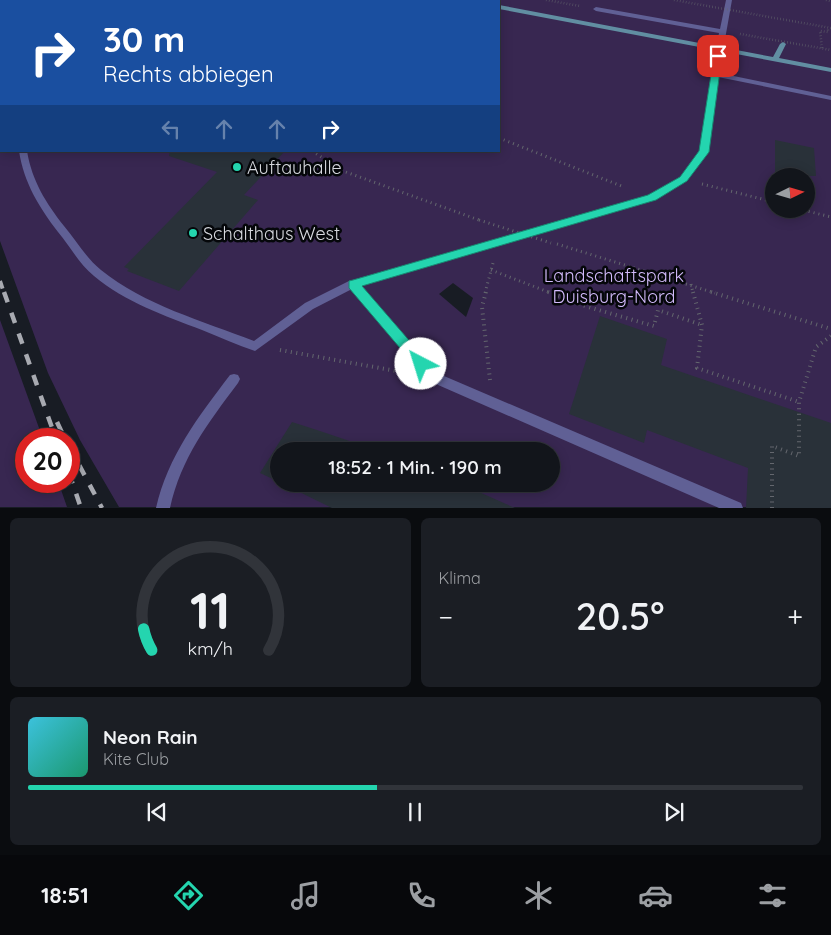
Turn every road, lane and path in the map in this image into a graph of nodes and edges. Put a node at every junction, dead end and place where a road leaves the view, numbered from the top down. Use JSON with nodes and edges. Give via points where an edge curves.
{"nodes":[{"id":1,"x":546,"y":0,"type":"edge"},
{"id":2,"x":674,"y":0,"type":"edge"},
{"id":3,"x":729,"y":0,"type":"edge"},
{"id":4,"x":826,"y":0,"type":"edge"},
{"id":5,"x":831,"y":1,"type":"edge"},
{"id":6,"x":596,"y":9,"type":"joint"},
{"id":7,"x":829,"y":28,"type":"edge"},
{"id":8,"x":722,"y":31,"type":"junction"},
{"id":9,"x":822,"y":48,"type":"junction"},
{"id":10,"x":831,"y":50,"type":"edge"},
{"id":11,"x":715,"y":74,"type":"junction"},
{"id":12,"x":831,"y":98,"type":"edge"},
{"id":13,"x":500,"y":138,"type":"edge"},
{"id":14,"x":23,"y":152,"type":"edge"},
{"id":15,"x":314,"y":152,"type":"edge"},
{"id":16,"x":683,"y":179,"type":"junction"},
{"id":17,"x":652,"y":198,"type":"junction"},
{"id":18,"x":765,"y":200,"type":"edge"},
{"id":19,"x":815,"y":213,"type":"edge"},
{"id":20,"x":831,"y":217,"type":"edge"},
{"id":21,"x":498,"y":243,"type":"junction"},
{"id":22,"x":491,"y":270,"type":"junction"},
{"id":23,"x":353,"y":284,"type":"junction"},
{"id":24,"x":691,"y":284,"type":"junction"},
{"id":25,"x":702,"y":324,"type":"junction"},
{"id":26,"x":831,"y":329,"type":"edge"},
{"id":27,"x":831,"y":336,"type":"edge"},
{"id":28,"x":255,"y":346,"type":"junction"},
{"id":29,"x":433,"y":377,"type":"junction"},
{"id":30,"x":234,"y":379,"type":"dead end"},
{"id":31,"x":799,"y":402,"type":"junction"},
{"id":32,"x":493,"y":404,"type":"junction"},
{"id":33,"x":163,"y":508,"type":"edge"},
{"id":34,"x":736,"y":508,"type":"edge"},
{"id":35,"x":772,"y":508,"type":"edge"}],
"edges":[{"from":1,"to":6,"type":"path"},
{"from":2,"to":7,"type":"path","bridge":true},
{"from":3,"to":8,"type":"lane"},
{"from":4,"to":5,"type":"path"},
{"from":6,"to":8,"type":"lane"},
{"from":7,"to":9,"type":"path","via":[[828,32],[820,31]]},
{"from":8,"to":9,"type":"path"},
{"from":8,"to":11,"type":"lane"},
{"from":9,"to":10,"type":"path"},
{"from":11,"to":12,"type":"lane"},
{"from":11,"to":16,"type":"lane","via":[[704,152]]},
{"from":13,"to":17,"type":"path"},
{"from":14,"to":28,"type":"lane","via":[[31,184],[48,213],[96,272],[125,291],[161,308]]},
{"from":15,"to":24,"type":"path","bridge":true,"via":[[343,171],[479,220]]},
{"from":16,"to":17,"type":"lane"},
{"from":16,"to":18,"type":"path"},
{"from":17,"to":21,"type":"lane"},
{"from":19,"to":20,"type":"path"},
{"from":21,"to":22,"type":"path"},
{"from":21,"to":23,"type":"lane"},
{"from":22,"to":25,"type":"path","via":[[588,306],[654,326],[658,310]]},
{"from":22,"to":32,"type":"path","via":[[482,307]]},
{"from":23,"to":28,"type":"lane","via":[[309,306]]},
{"from":23,"to":29,"type":"lane"},
{"from":24,"to":25,"type":"path"},
{"from":24,"to":26,"type":"path"},
{"from":25,"to":31,"type":"path","via":[[697,368]]},
{"from":27,"to":31,"type":"path","via":[[816,346]]},
{"from":28,"to":29,"type":"path"},
{"from":29,"to":32,"type":"lane"},
{"from":30,"to":33,"type":"lane","via":[[189,440],[172,473]]},
{"from":31,"to":35,"type":"path","via":[[799,456],[772,446]]},
{"from":32,"to":34,"type":"lane"}]}
